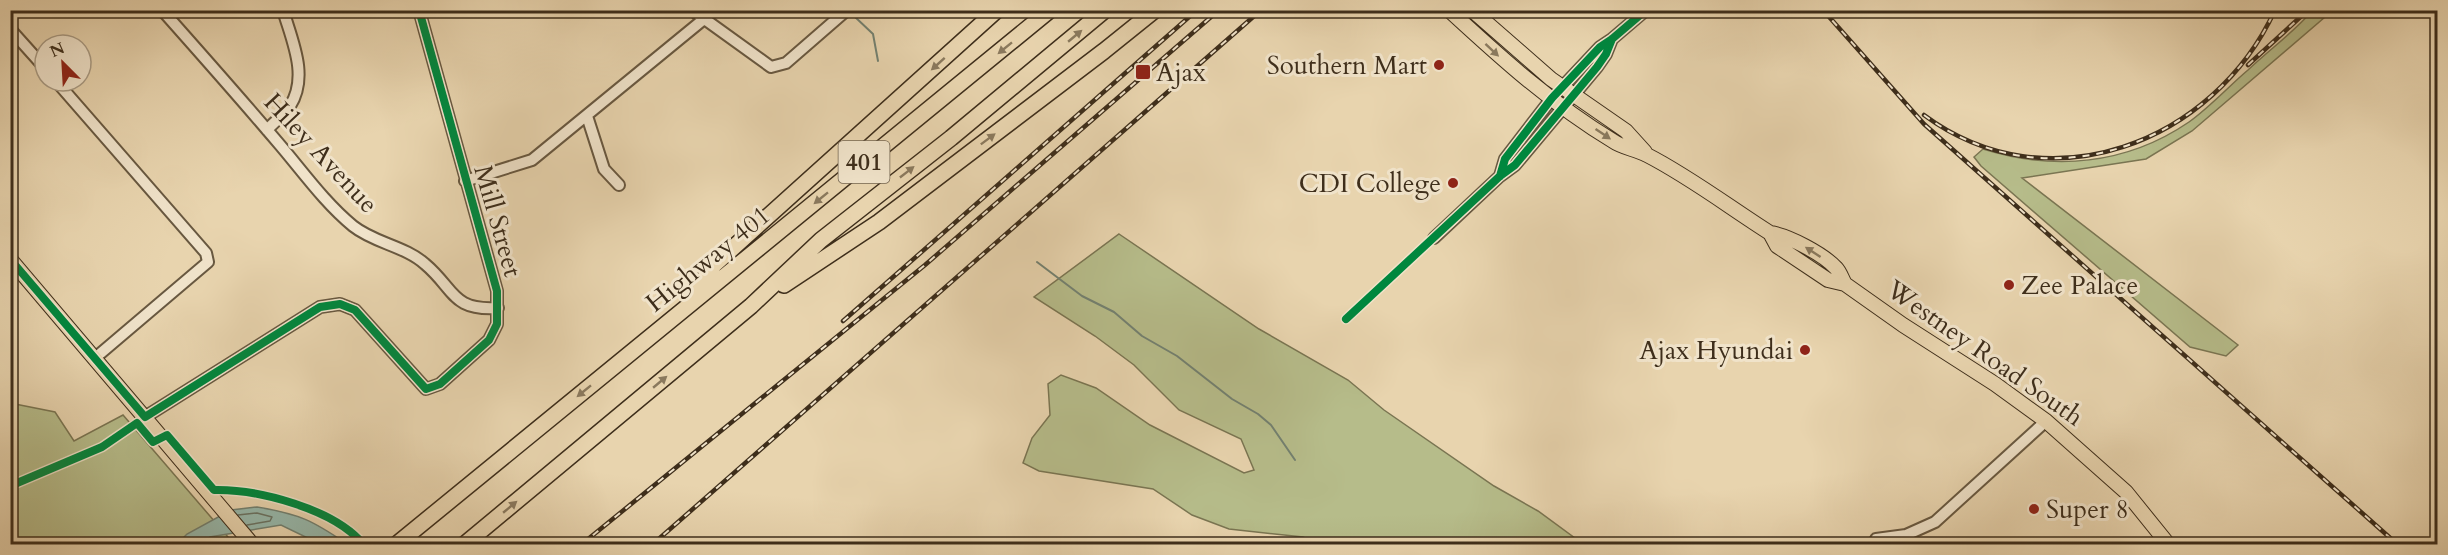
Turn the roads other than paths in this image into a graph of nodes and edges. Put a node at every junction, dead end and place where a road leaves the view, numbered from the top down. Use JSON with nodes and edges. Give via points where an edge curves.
{"nodes":[{"id":1,"x":162,"y":10,"type":"edge"},
{"id":2,"x":283,"y":10,"type":"edge"},
{"id":3,"x":419,"y":10,"type":"edge"},
{"id":4,"x":692,"y":10,"type":"edge"},
{"id":5,"x":847,"y":10,"type":"edge"},
{"id":6,"x":997,"y":10,"type":"edge"},
{"id":7,"x":1050,"y":10,"type":"edge"},
{"id":8,"x":1105,"y":10,"type":"edge"},
{"id":9,"x":1155,"y":10,"type":"edge"},
{"id":10,"x":1449,"y":10,"type":"edge"},
{"id":11,"x":1472,"y":10,"type":"edge"},
{"id":12,"x":1646,"y":10,"type":"edge"},
{"id":13,"x":704,"y":19,"type":"junction"},
{"id":14,"x":10,"y":29,"type":"edge"},
{"id":15,"x":33,"y":55,"type":"edge"},
{"id":16,"x":1568,"y":91,"type":"junction"},
{"id":17,"x":66,"y":93,"type":"edge"},
{"id":18,"x":1551,"y":98,"type":"junction"},
{"id":19,"x":1563,"y":107,"type":"junction"},
{"id":20,"x":587,"y":116,"type":"junction"},
{"id":21,"x":267,"y":130,"type":"junction"},
{"id":22,"x":1646,"y":154,"type":"junction"},
{"id":23,"x":1500,"y":176,"type":"junction"},
{"id":24,"x":465,"y":181,"type":"junction"},
{"id":25,"x":619,"y":185,"type":"dead end"},
{"id":26,"x":1434,"y":238,"type":"dead end"},
{"id":27,"x":10,"y":259,"type":"edge"},
{"id":28,"x":751,"y":306,"type":"junction"},
{"id":29,"x":498,"y":308,"type":"junction"},
{"id":30,"x":678,"y":314,"type":"junction"},
{"id":31,"x":95,"y":358,"type":"junction"},
{"id":32,"x":145,"y":417,"type":"junction"},
{"id":33,"x":2046,"y":421,"type":"junction"},
{"id":34,"x":1876,"y":539,"type":"dead end"},
{"id":35,"x":252,"y":544,"type":"edge"},
{"id":36,"x":397,"y":544,"type":"edge"},
{"id":37,"x":465,"y":544,"type":"edge"},
{"id":38,"x":2168,"y":544,"type":"edge"}],
"edges":[{"from":1,"to":21,"type":"street","name":"Hiley Avenue"},
{"from":2,"to":21,"type":"street","via":[[300,82],[290,106]]},
{"from":3,"to":24,"type":"street","name":"Mill Street"},
{"from":4,"to":13,"type":"street"},
{"from":5,"to":13,"type":"street","via":[[786,63],[771,67]]},
{"from":6,"to":30,"type":"highway","one_way":true,"via":[[714,265]]},
{"from":7,"to":30,"type":"highway","name":"Highway 401","number":"401","one_way":true},
{"from":28,"to":8,"type":"highway","number":"401","one_way":true,"via":[[821,240]]},
{"from":28,"to":9,"type":"highway","one_way":true,"via":[[879,222]]},
{"from":10,"to":18,"type":"main road","name":"Westney Road South","one_way":true},
{"from":11,"to":16,"type":"main road","name":"Westney Road South"},
{"from":12,"to":16,"type":"street","via":[[1612,39],[1606,54]]},
{"from":13,"to":20,"type":"street"},
{"from":14,"to":15,"type":"street"},
{"from":16,"to":18,"type":"street"},
{"from":16,"to":19,"type":"street"},
{"from":16,"to":22,"type":"main road","name":"Westney Road South","via":[[1626,131]]},
{"from":17,"to":31,"type":"street","via":[[206,253],[208,262]]},
{"from":18,"to":19,"type":"main road","name":"Westney Road South"},
{"from":18,"to":23,"type":"street","via":[[1505,159]]},
{"from":19,"to":22,"type":"main road","name":"Westney Road South","one_way":true,"via":[[1616,143]]},
{"from":19,"to":23,"type":"street","via":[[1515,165]]},
{"from":20,"to":24,"type":"street","via":[[532,160]]},
{"from":20,"to":25,"type":"street","via":[[604,169]]},
{"from":21,"to":29,"type":"street","name":"Hiley Avenue","via":[[353,227],[424,263],[464,304],[479,309]]},
{"from":22,"to":33,"type":"main road","name":"Westney Road South","via":[[1770,233],[1787,236],[1836,268],[1845,284]]},
{"from":23,"to":26,"type":"street"},
{"from":24,"to":29,"type":"street","name":"Mill Street","via":[[497,291]]},
{"from":27,"to":31,"type":"main road"},
{"from":37,"to":28,"type":"highway","number":"401","one_way":true},
{"from":29,"to":32,"type":"street","name":"Mill Street","via":[[498,324],[489,340],[440,384],[426,389],[355,310],[340,304],[320,307]]},
{"from":30,"to":36,"type":"highway","name":"Highway 401","number":"401","one_way":true},
{"from":31,"to":32,"type":"main road"},
{"from":32,"to":35,"type":"main road"},
{"from":33,"to":34,"type":"street","via":[[1935,522],[1906,535]]},
{"from":33,"to":38,"type":"main road","name":"Westney Road South","via":[[2126,492]]}]}
